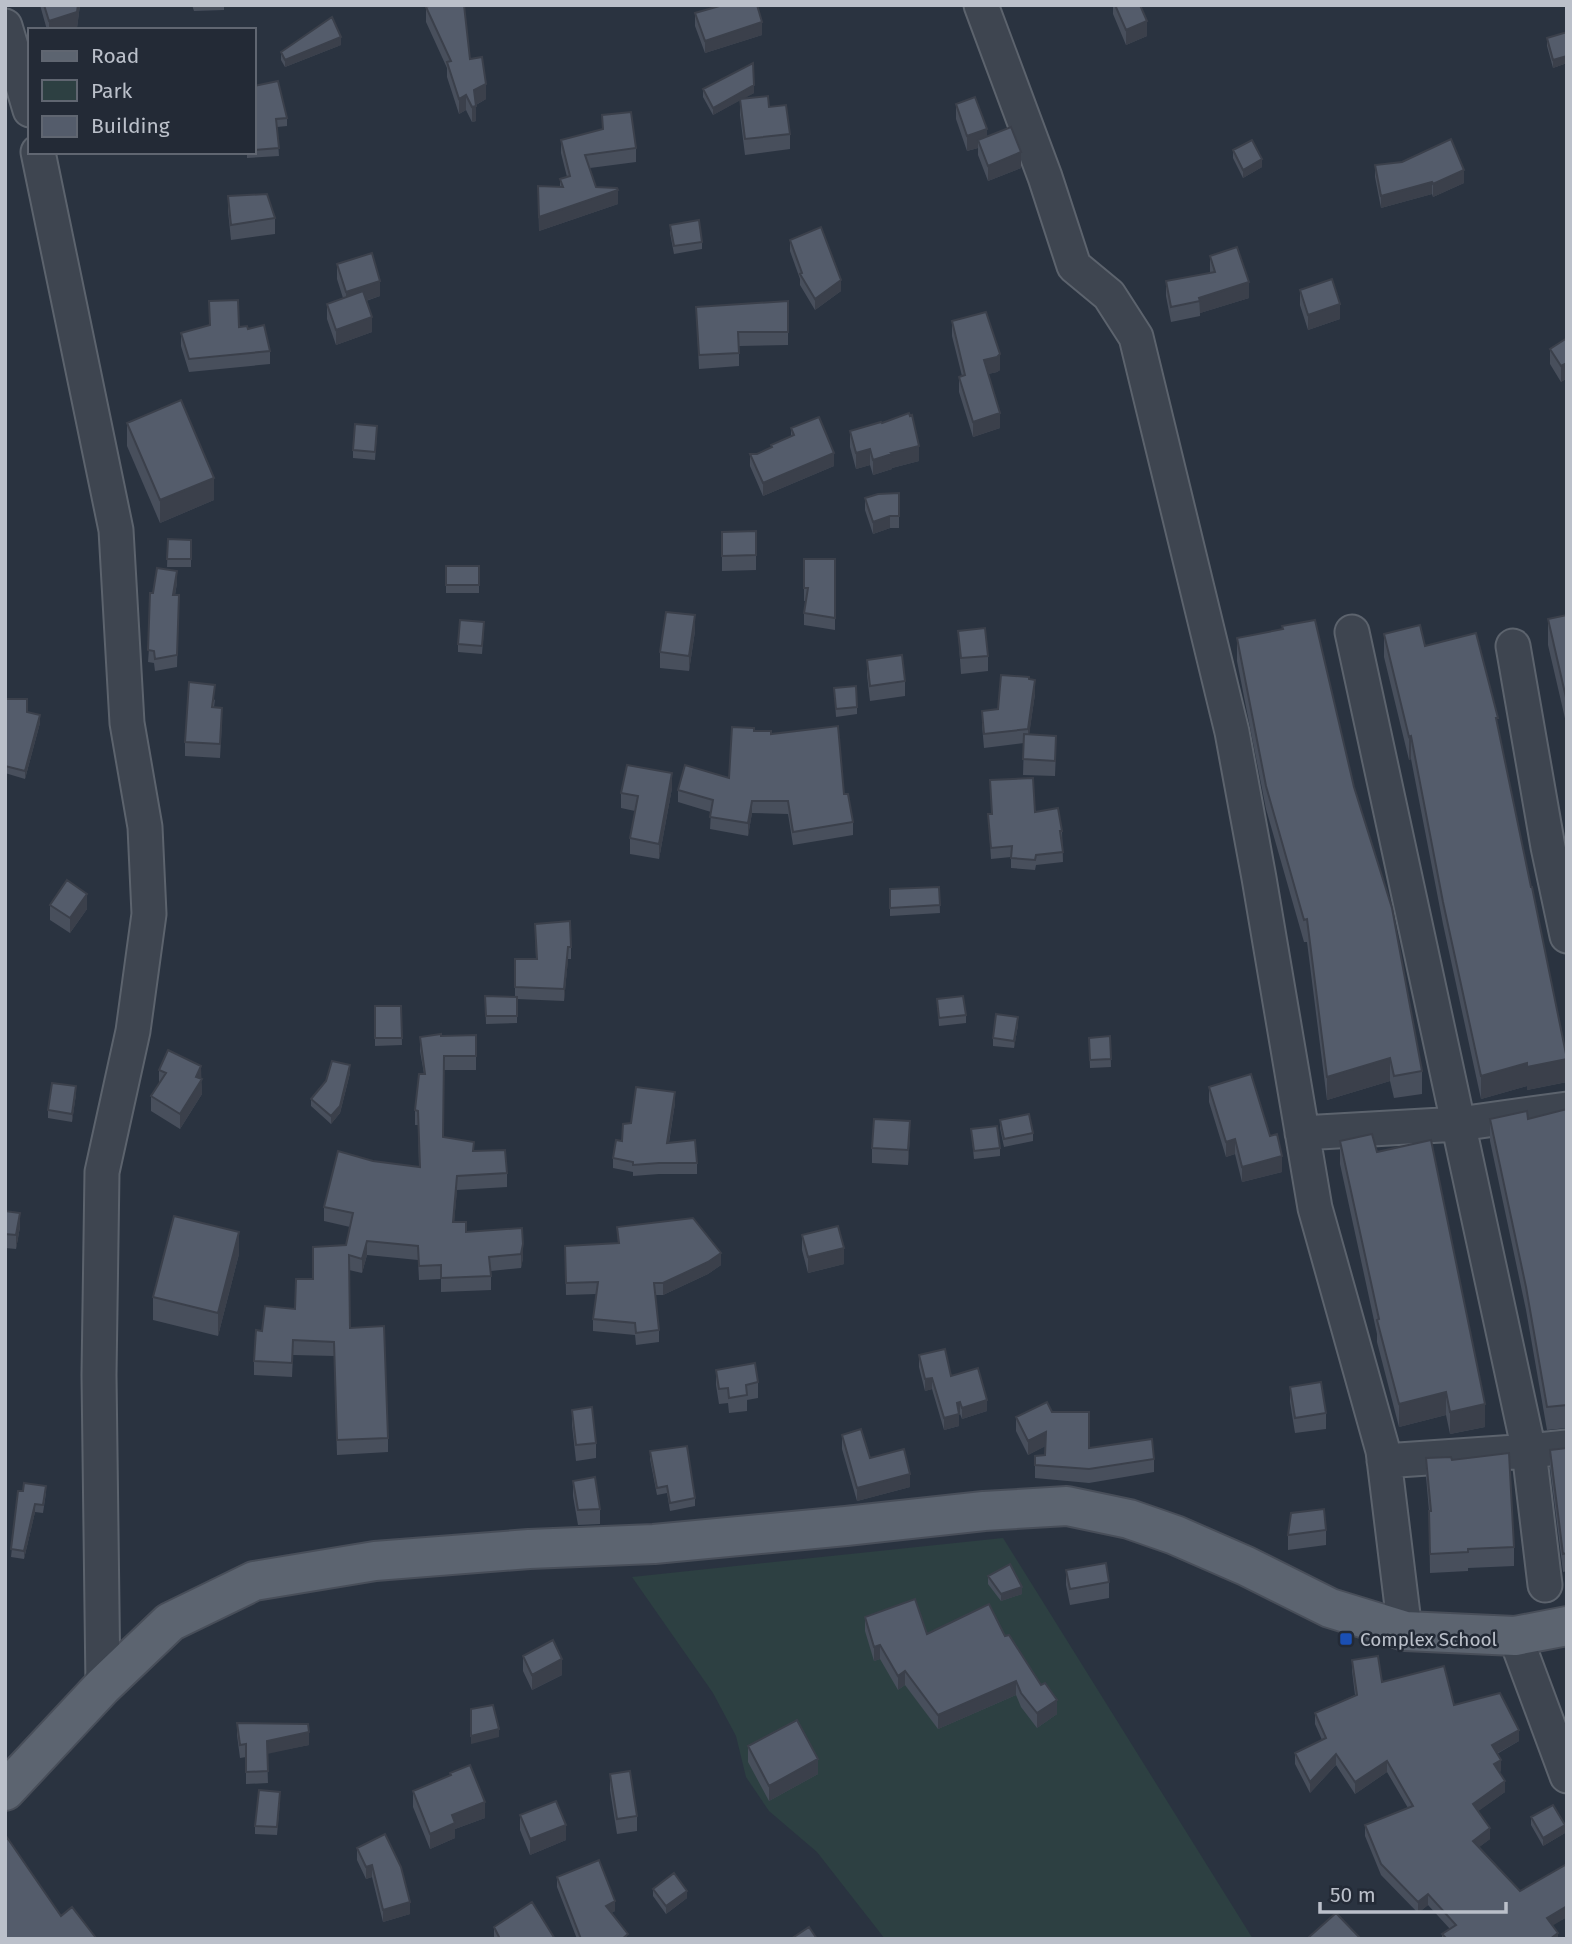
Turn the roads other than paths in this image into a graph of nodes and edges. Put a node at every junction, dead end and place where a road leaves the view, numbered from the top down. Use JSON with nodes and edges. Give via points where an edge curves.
{"nodes":[{"id":1,"x":981,"y":5,"type":"edge"},
{"id":2,"x":5,"y":26,"type":"edge"},
{"id":3,"x":28,"y":103,"type":"edge"},
{"id":4,"x":38,"y":154,"type":"edge"},
{"id":5,"x":1352,"y":632,"type":"dead end"},
{"id":6,"x":1513,"y":646,"type":"dead end"},
{"id":7,"x":1567,"y":936,"type":"edge"},
{"id":8,"x":1567,"y":1109,"type":"edge"},
{"id":9,"x":1459,"y":1124,"type":"junction"},
{"id":10,"x":1303,"y":1133,"type":"junction"},
{"id":11,"x":1567,"y":1447,"type":"edge"},
{"id":12,"x":1529,"y":1451,"type":"junction"},
{"id":13,"x":1384,"y":1461,"type":"junction"},
{"id":14,"x":1545,"y":1585,"type":"dead end"},
{"id":15,"x":1567,"y":1626,"type":"edge"},
{"id":16,"x":1405,"y":1631,"type":"junction"},
{"id":17,"x":1515,"y":1636,"type":"junction"},
{"id":18,"x":103,"y":1686,"type":"junction"},
{"id":19,"x":1567,"y":1776,"type":"edge"},
{"id":20,"x":5,"y":1791,"type":"edge"}],
"edges":[{"from":1,"to":10,"type":"street","via":[[1074,266],[1110,296],[1136,337],[1232,732]]},
{"from":2,"to":3,"type":"street"},
{"from":4,"to":18,"type":"street","via":[[116,530],[127,723],[146,839],[149,914],[133,1031],[102,1172]]},
{"from":5,"to":9,"type":"street"},
{"from":6,"to":7,"type":"street"},
{"from":8,"to":9,"type":"street"},
{"from":9,"to":10,"type":"street"},
{"from":9,"to":12,"type":"street"},
{"from":10,"to":13,"type":"street","via":[[1315,1208]]},
{"from":11,"to":12,"type":"street"},
{"from":12,"to":13,"type":"street"},
{"from":12,"to":14,"type":"street"},
{"from":13,"to":16,"type":"street"},
{"from":15,"to":17,"type":"main road"},
{"from":16,"to":17,"type":"main road"},
{"from":16,"to":18,"type":"main road","via":[[1330,1608],[1175,1535],[1129,1519],[1067,1506],[654,1544],[375,1561],[254,1581],[170,1622]]},
{"from":17,"to":19,"type":"street"},
{"from":18,"to":20,"type":"main road"}]}
